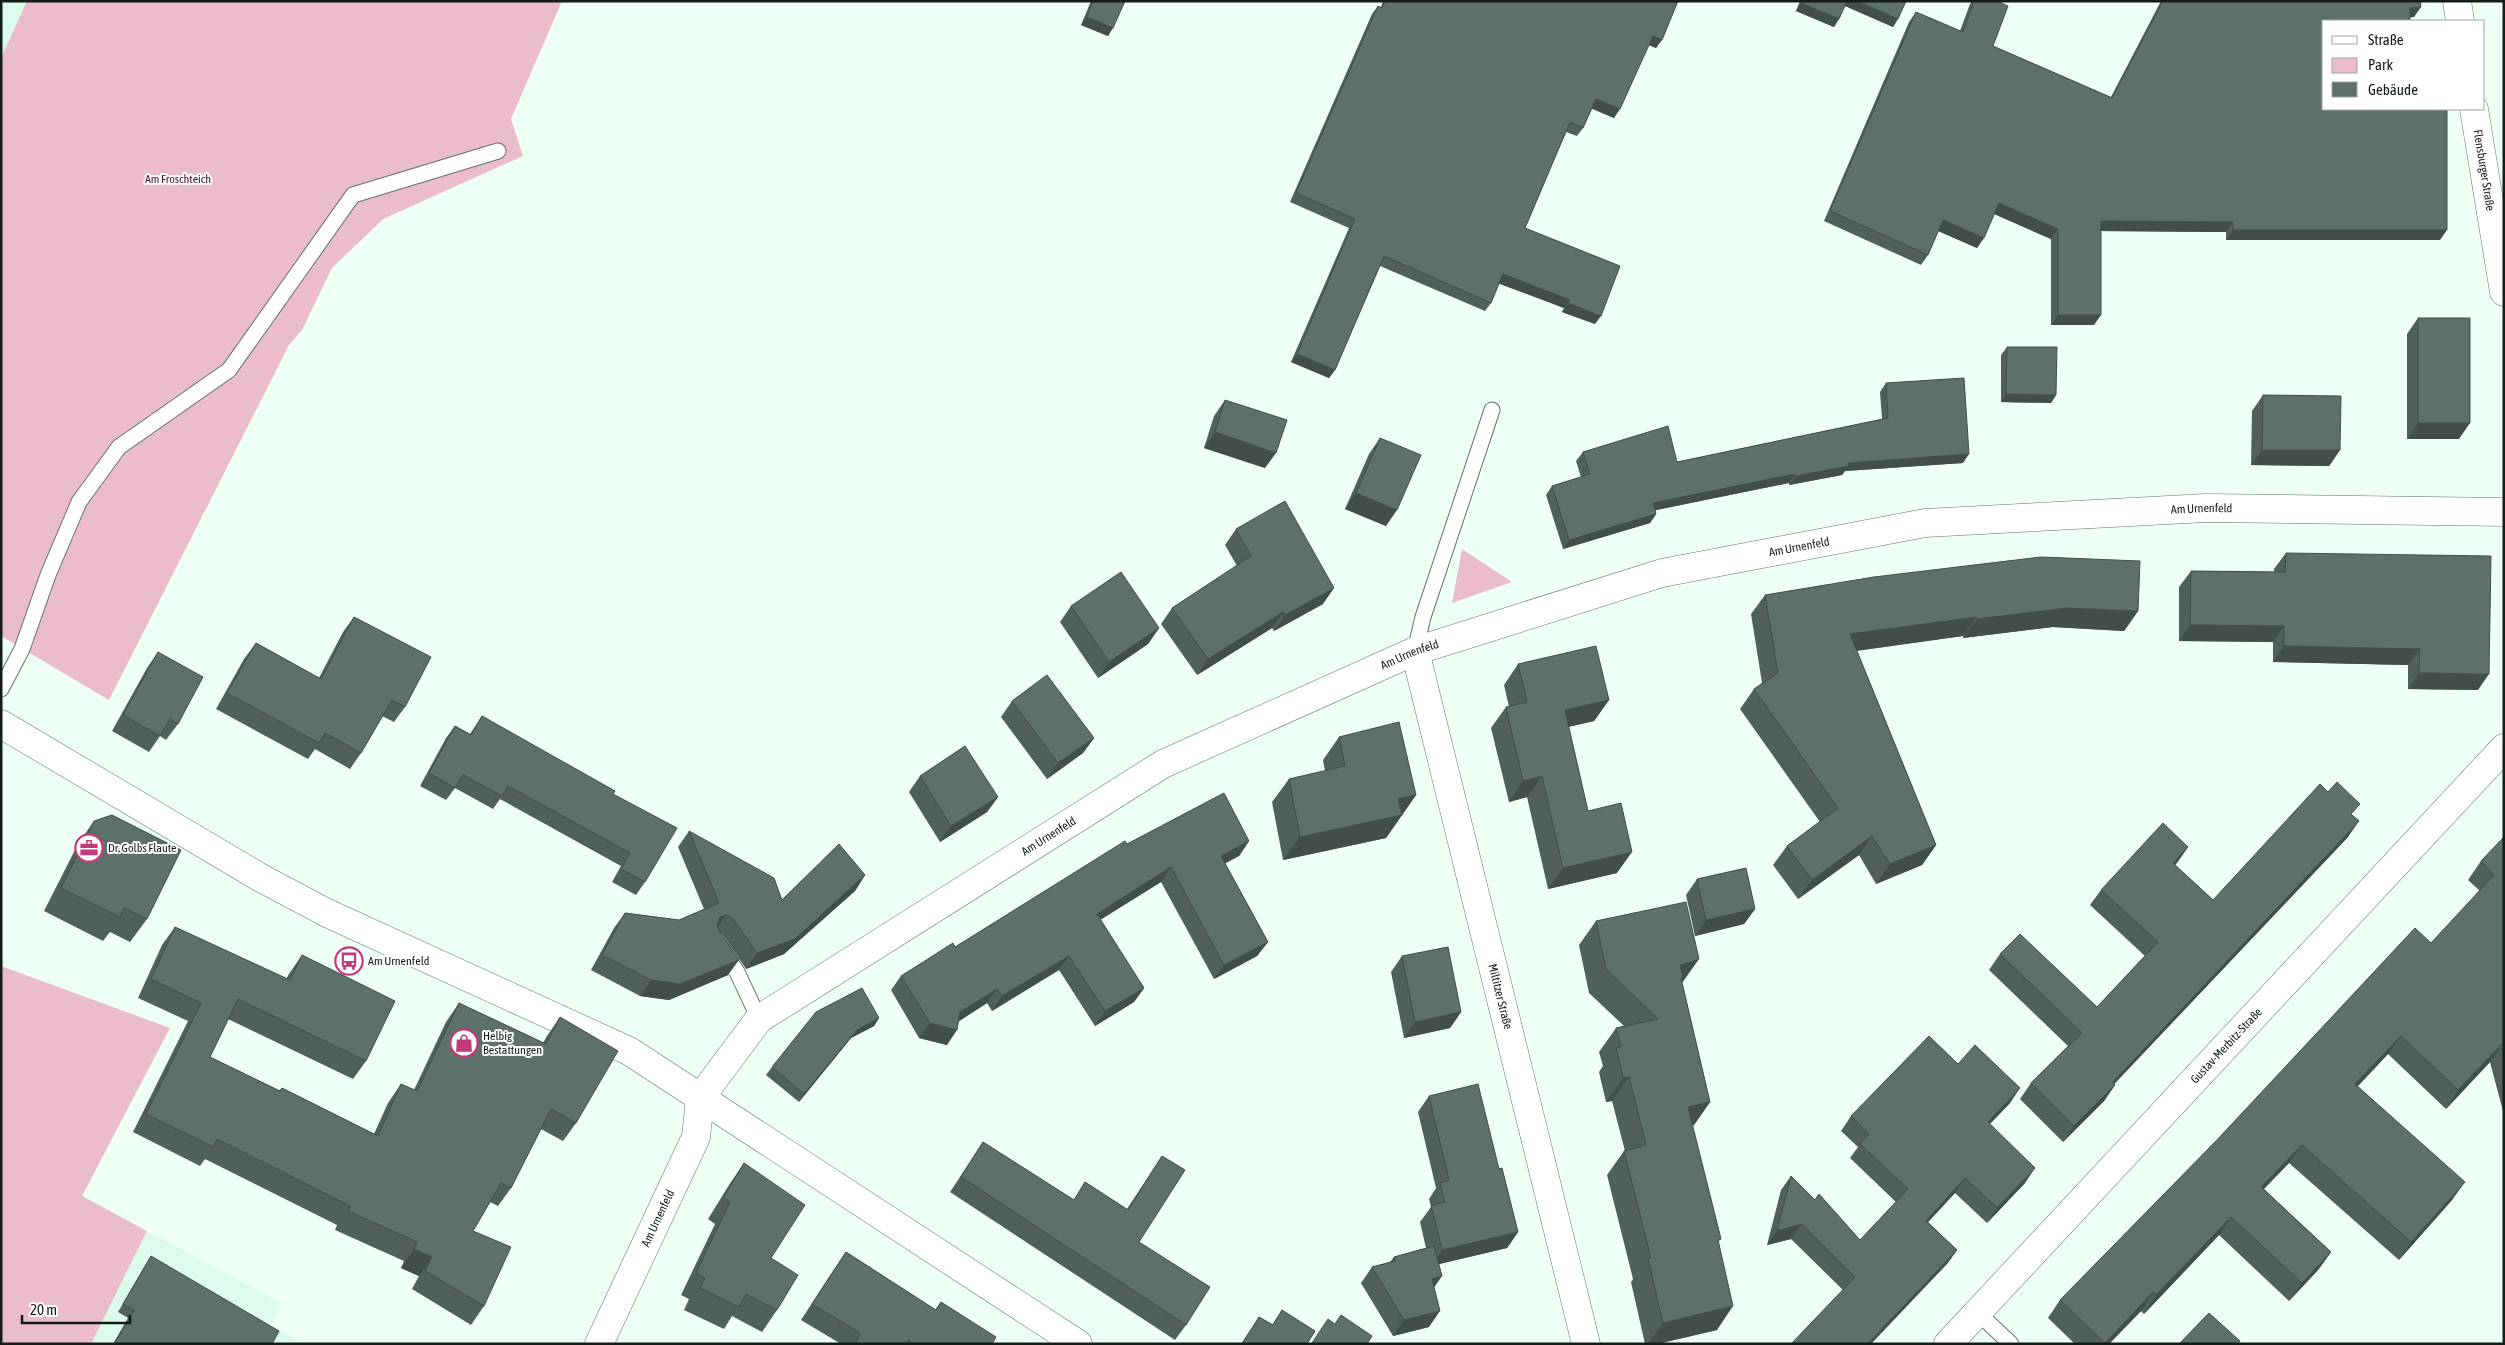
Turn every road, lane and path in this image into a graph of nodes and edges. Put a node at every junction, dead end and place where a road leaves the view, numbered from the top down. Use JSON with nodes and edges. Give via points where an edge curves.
{"nodes":[{"id":1,"x":2457,"y":1,"type":"edge"},
{"id":2,"x":2460,"y":20,"type":"edge"},
{"id":3,"x":2474,"y":110,"type":"edge"},
{"id":4,"x":498,"y":151,"type":"dead end"},
{"id":5,"x":2504,"y":292,"type":"edge"},
{"id":6,"x":1492,"y":410,"type":"dead end"},
{"id":7,"x":2504,"y":512,"type":"edge"},
{"id":8,"x":1415,"y":651,"type":"junction"},
{"id":9,"x":1,"y":689,"type":"edge"},
{"id":10,"x":1,"y":724,"type":"edge"},
{"id":11,"x":2504,"y":748,"type":"edge"},
{"id":12,"x":715,"y":940,"type":"edge"},
{"id":13,"x":759,"y":1019,"type":"junction"},
{"id":14,"x":700,"y":1098,"type":"junction"},
{"id":15,"x":1977,"y":1312,"type":"junction"},
{"id":16,"x":599,"y":1344,"type":"edge"},
{"id":17,"x":1078,"y":1344,"type":"edge"},
{"id":18,"x":1586,"y":1344,"type":"edge"},
{"id":19,"x":1948,"y":1344,"type":"edge"},
{"id":20,"x":2011,"y":1344,"type":"edge"}],
"edges":[{"from":1,"to":2,"type":"street"},
{"from":3,"to":5,"type":"street","name":"Flensburger Straße"},
{"from":4,"to":9,"type":"lane","via":[[353,195],[229,370],[120,447],[79,502],[48,574],[22,649]]},
{"from":6,"to":8,"type":"lane","via":[[1423,617]]},
{"from":7,"to":8,"type":"street","name":"Am Urnenfeld","via":[[2206,508],[1925,523],[1662,573]]},
{"from":8,"to":13,"type":"street","name":"Am Urnenfeld","via":[[1163,764]]},
{"from":8,"to":18,"type":"street","name":"Miltitzer Straße"},
{"from":10,"to":14,"type":"street","via":[[261,878],[343,920],[628,1051]]},
{"from":11,"to":15,"type":"street","name":"Gustav-Merbitz-Straße"},
{"from":12,"to":13,"type":"lane","via":[[737,972]]},
{"from":13,"to":14,"type":"street","name":"Am Urnenfeld"},
{"from":14,"to":16,"type":"street","name":"Am Urnenfeld","via":[[696,1137]]},
{"from":14,"to":17,"type":"street"},
{"from":15,"to":19,"type":"street","name":"Gustav-Merbitz-Straße"},
{"from":15,"to":20,"type":"lane"}]}
